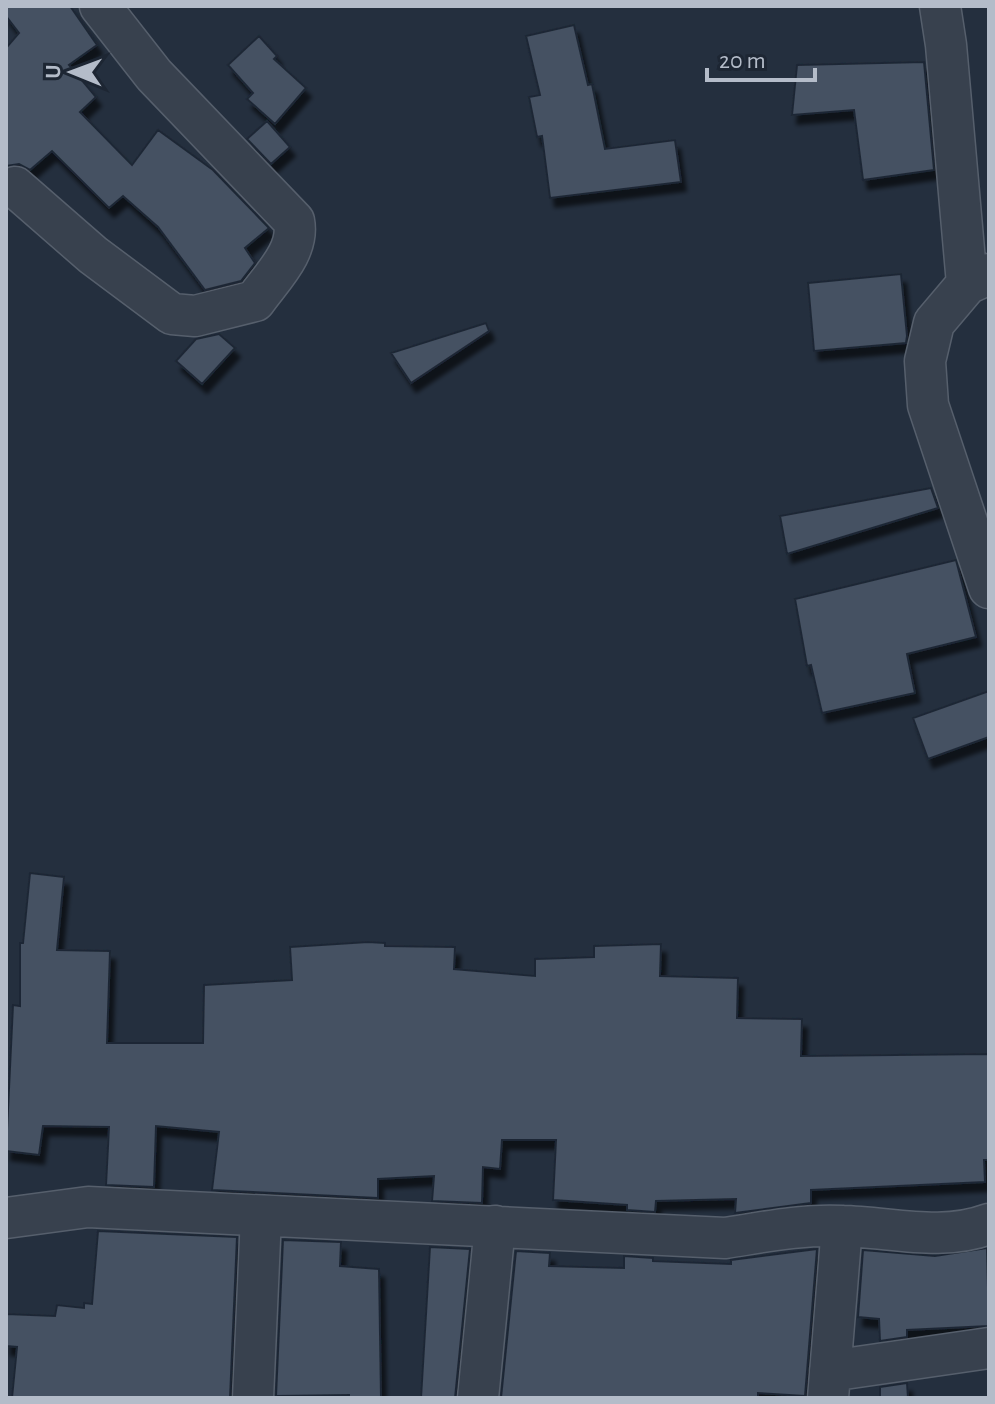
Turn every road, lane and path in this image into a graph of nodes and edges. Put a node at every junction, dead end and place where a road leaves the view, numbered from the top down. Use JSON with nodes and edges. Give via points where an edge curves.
{"nodes":[{"id":1,"x":100,"y":6,"type":"edge"},
{"id":2,"x":940,"y":6,"type":"edge"},
{"id":3,"x":15,"y":187,"type":"dead end"},
{"id":4,"x":978,"y":279,"type":"edge"},
{"id":5,"x":989,"y":588,"type":"edge"},
{"id":6,"x":261,"y":1216,"type":"junction"},
{"id":7,"x":6,"y":1218,"type":"edge"},
{"id":8,"x":989,"y":1224,"type":"edge"},
{"id":9,"x":495,"y":1226,"type":"junction"},
{"id":10,"x":842,"y":1226,"type":"junction"},
{"id":11,"x":989,"y":1348,"type":"edge"},
{"id":12,"x":829,"y":1384,"type":"edge"},
{"id":13,"x":253,"y":1398,"type":"edge"},
{"id":14,"x":478,"y":1398,"type":"edge"}],
"edges":[{"from":1,"to":3,"type":"street","via":[[154,75],[294,221],[294,246],[255,301],[195,316],[172,314]]},
{"from":2,"to":4,"type":"street"},
{"from":4,"to":5,"type":"street","via":[[934,323],[925,361],[928,405]]},
{"from":6,"to":7,"type":"street","via":[[88,1207]]},
{"from":6,"to":9,"type":"street"},
{"from":6,"to":13,"type":"street"},
{"from":8,"to":10,"type":"street","via":[[913,1234]]},
{"from":9,"to":10,"type":"street","via":[[725,1238]]},
{"from":9,"to":14,"type":"street"},
{"from":10,"to":12,"type":"street"},
{"from":11,"to":12,"type":"street"}]}
